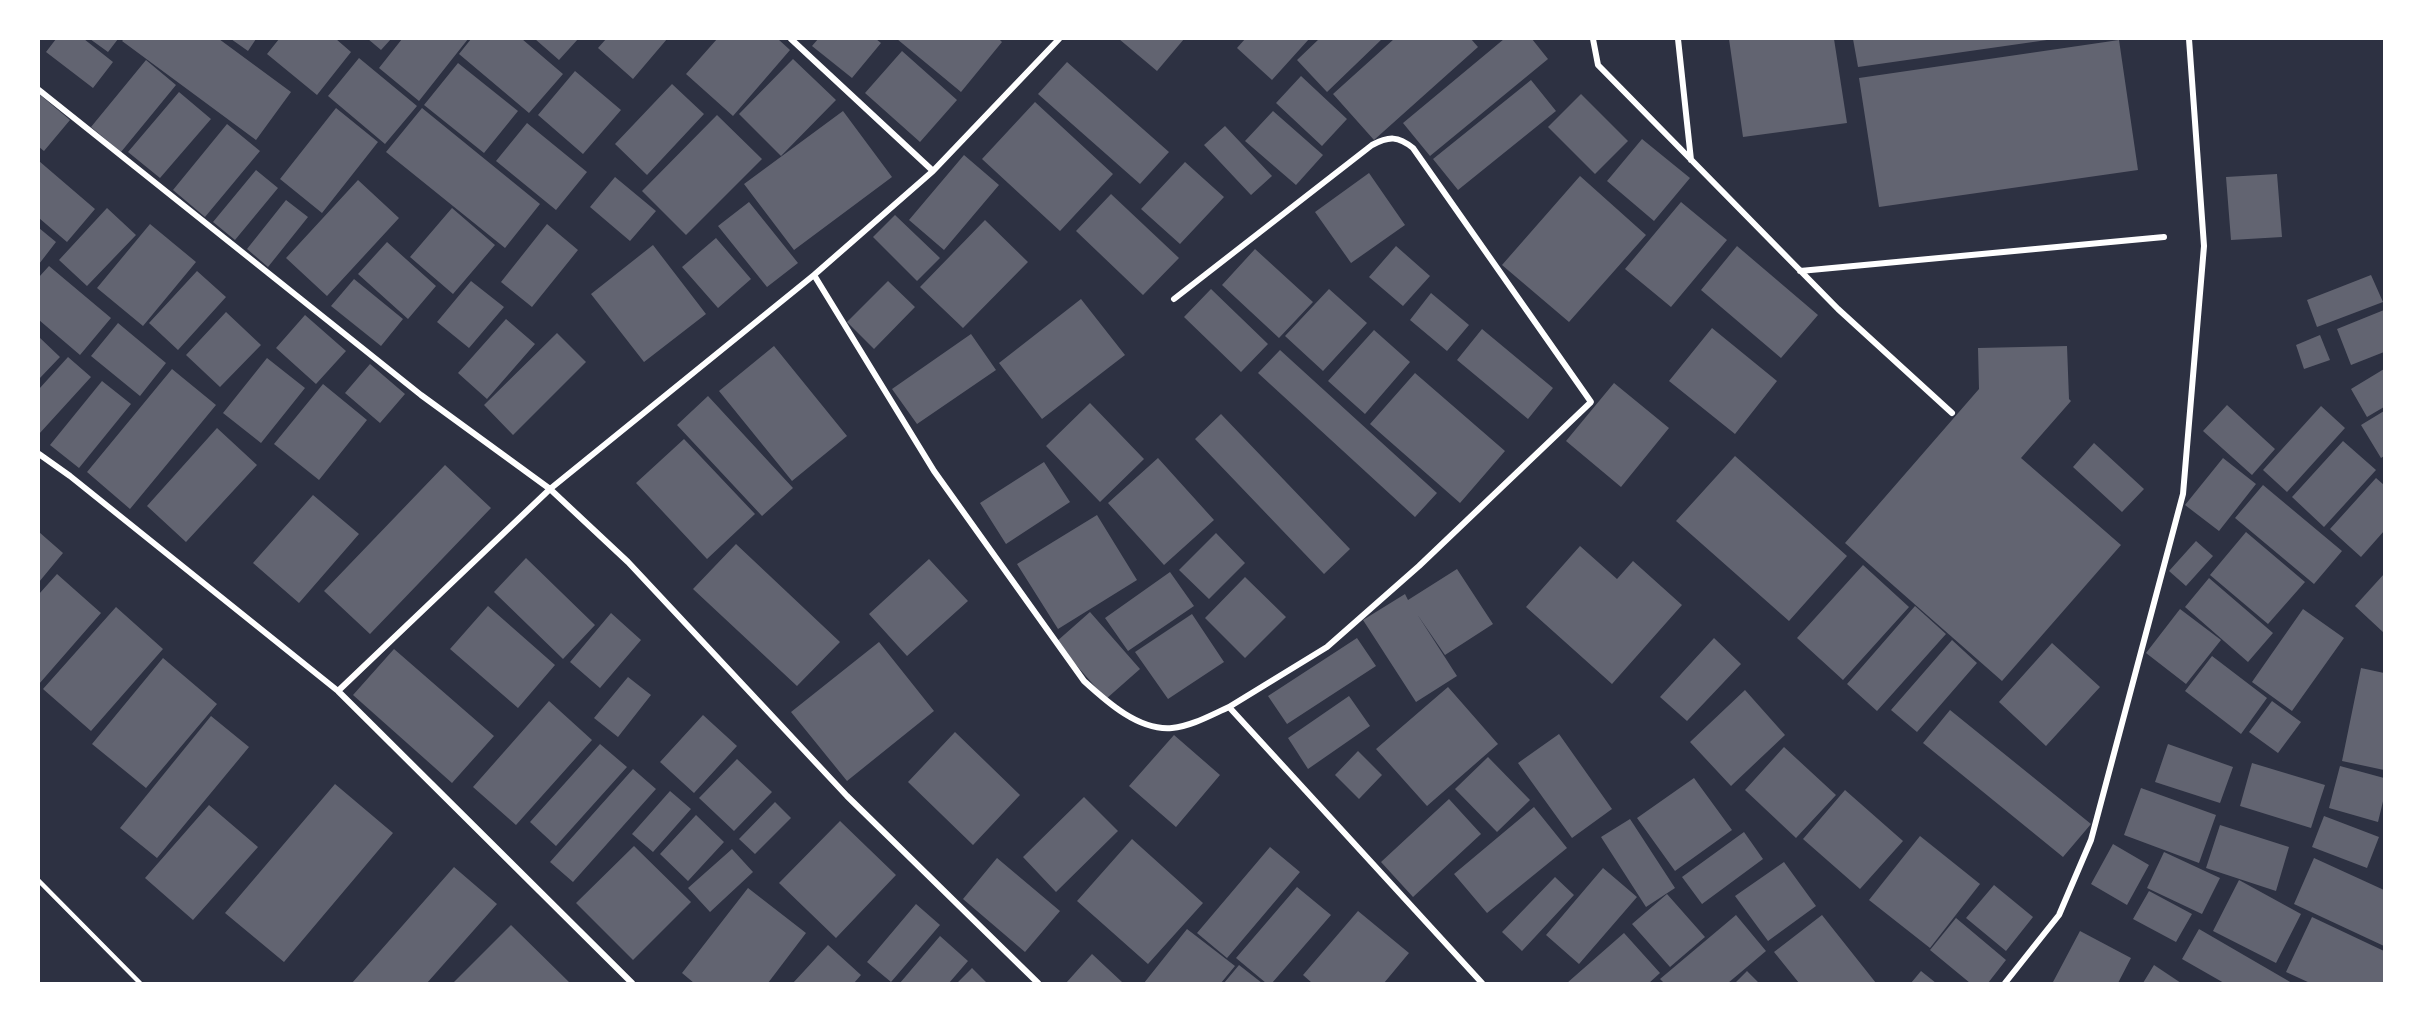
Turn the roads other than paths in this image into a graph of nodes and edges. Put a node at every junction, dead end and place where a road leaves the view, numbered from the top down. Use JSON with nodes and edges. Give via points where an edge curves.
{"nodes":[{"id":1,"x":791,"y":39,"type":"edge"},
{"id":2,"x":1059,"y":39,"type":"edge"},
{"id":3,"x":1593,"y":39,"type":"edge"},
{"id":4,"x":1678,"y":39,"type":"edge"},
{"id":5,"x":2189,"y":39,"type":"edge"},
{"id":6,"x":39,"y":90,"type":"edge"},
{"id":7,"x":1691,"y":160,"type":"junction"},
{"id":8,"x":933,"y":171,"type":"junction"},
{"id":9,"x":2164,"y":237,"type":"dead end"},
{"id":10,"x":1800,"y":272,"type":"junction"},
{"id":11,"x":814,"y":275,"type":"junction"},
{"id":12,"x":1174,"y":299,"type":"dead end"},
{"id":13,"x":1952,"y":413,"type":"dead end"},
{"id":14,"x":39,"y":454,"type":"edge"},
{"id":15,"x":550,"y":489,"type":"junction"},
{"id":16,"x":338,"y":691,"type":"junction"},
{"id":17,"x":1229,"y":707,"type":"junction"},
{"id":18,"x":39,"y":881,"type":"edge"},
{"id":19,"x":140,"y":983,"type":"edge"},
{"id":20,"x":632,"y":983,"type":"edge"},
{"id":21,"x":1038,"y":983,"type":"edge"},
{"id":22,"x":1482,"y":983,"type":"edge"},
{"id":23,"x":2005,"y":983,"type":"edge"}],
"edges":[{"from":1,"to":8,"type":"street"},
{"from":2,"to":8,"type":"street"},
{"from":3,"to":7,"type":"street","via":[[1598,65]]},
{"from":4,"to":7,"type":"street"},
{"from":5,"to":23,"type":"street","via":[[2204,246],[2182,494],[2091,840],[2059,915]]},
{"from":6,"to":15,"type":"street","via":[[421,394]]},
{"from":7,"to":10,"type":"street"},
{"from":8,"to":11,"type":"street"},
{"from":9,"to":10,"type":"street"},
{"from":10,"to":13,"type":"street"},
{"from":11,"to":15,"type":"street"},
{"from":11,"to":17,"type":"street","via":[[934,471],[1084,681],[1122,712],[1162,728],[1184,725]]},
{"from":12,"to":17,"type":"street","via":[[1372,145],[1397,138],[1413,148],[1591,402],[1419,566],[1327,647]]},
{"from":14,"to":16,"type":"street"},
{"from":15,"to":16,"type":"street"},
{"from":15,"to":21,"type":"street","via":[[628,562],[847,796]]},
{"from":16,"to":20,"type":"street"},
{"from":17,"to":22,"type":"street"},
{"from":18,"to":19,"type":"lane"}]}
